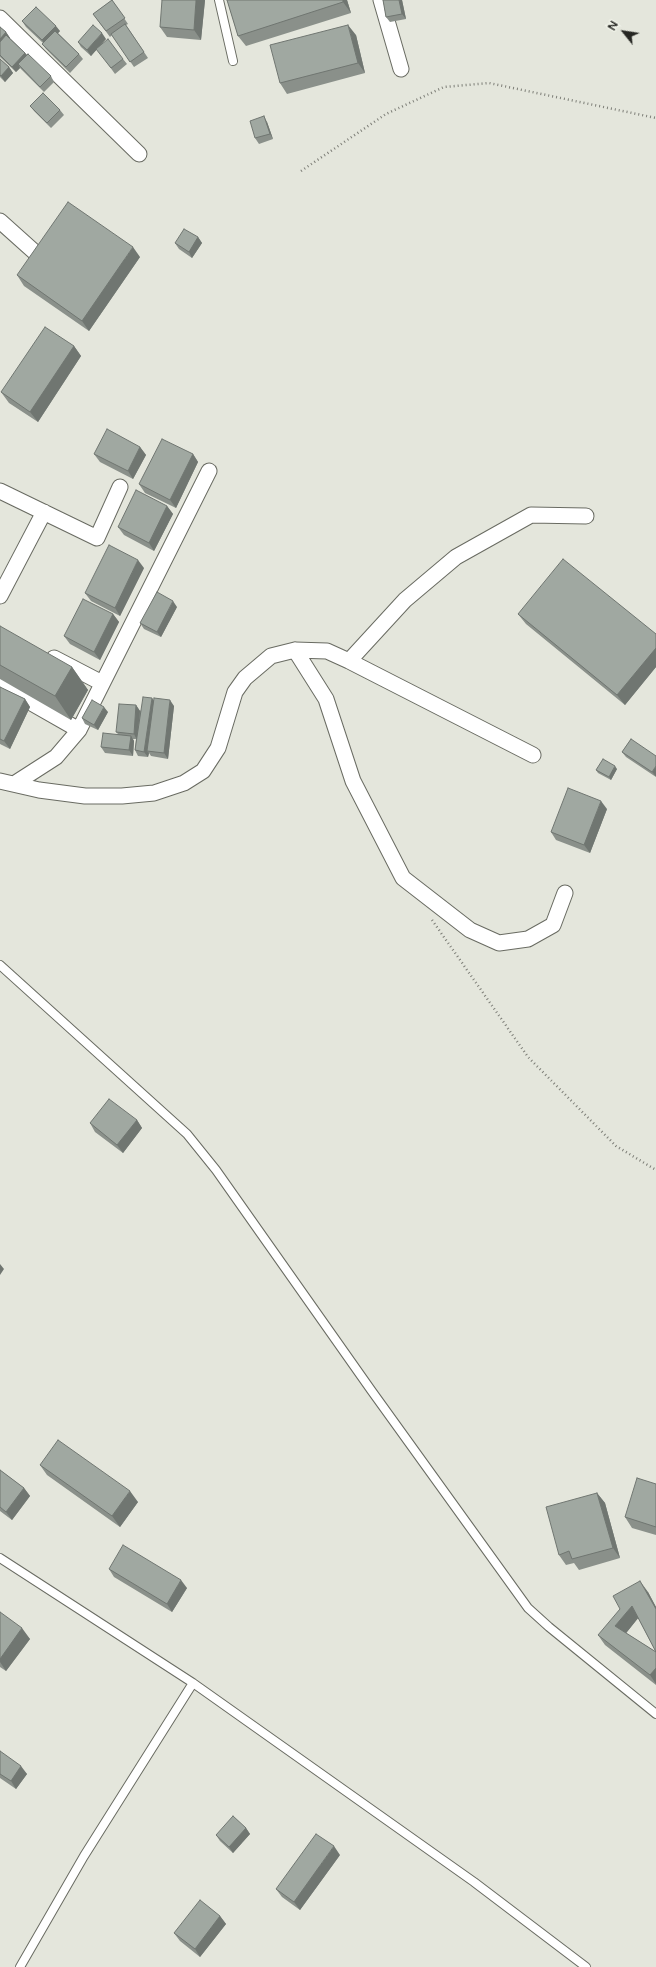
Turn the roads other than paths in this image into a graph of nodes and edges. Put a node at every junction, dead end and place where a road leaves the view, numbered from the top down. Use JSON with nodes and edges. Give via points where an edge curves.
{"nodes":[{"id":1,"x":219,"y":0,"type":"edge"},
{"id":2,"x":381,"y":0,"type":"edge"},
{"id":3,"x":0,"y":18,"type":"edge"},
{"id":4,"x":233,"y":62,"type":"dead end"},
{"id":5,"x":401,"y":69,"type":"dead end"},
{"id":6,"x":139,"y":154,"type":"dead end"},
{"id":7,"x":0,"y":221,"type":"edge"},
{"id":8,"x":39,"y":256,"type":"edge"},
{"id":9,"x":209,"y":471,"type":"dead end"},
{"id":10,"x":120,"y":487,"type":"dead end"},
{"id":11,"x":0,"y":491,"type":"edge"},
{"id":12,"x":44,"y":512,"type":"junction"},
{"id":13,"x":586,"y":516,"type":"dead end"},
{"id":14,"x":0,"y":596,"type":"edge"},
{"id":15,"x":295,"y":650,"type":"junction"},
{"id":16,"x":44,"y":653,"type":"edge"},
{"id":17,"x":349,"y":661,"type":"junction"},
{"id":18,"x":102,"y":683,"type":"junction"},
{"id":19,"x":0,"y":685,"type":"edge"},
{"id":20,"x":79,"y":730,"type":"junction"},
{"id":21,"x":533,"y":755,"type":"dead end"},
{"id":22,"x":7,"y":783,"type":"edge"},
{"id":23,"x":565,"y":893,"type":"dead end"},
{"id":24,"x":0,"y":965,"type":"edge"},
{"id":25,"x":0,"y":1558,"type":"edge"},
{"id":26,"x":193,"y":1683,"type":"junction"},
{"id":27,"x":656,"y":1714,"type":"edge"},
{"id":28,"x":20,"y":1967,"type":"edge"},
{"id":29,"x":586,"y":1967,"type":"edge"}],
"edges":[{"from":1,"to":4,"type":"lane"},
{"from":2,"to":5,"type":"street"},
{"from":3,"to":6,"type":"street"},
{"from":7,"to":8,"type":"street"},
{"from":9,"to":18,"type":"street"},
{"from":10,"to":12,"type":"street","via":[[97,538]]},
{"from":11,"to":12,"type":"street"},
{"from":12,"to":14,"type":"street"},
{"from":13,"to":17,"type":"street","via":[[531,515],[456,557],[405,600]]},
{"from":15,"to":17,"type":"street","via":[[327,651]]},
{"from":15,"to":22,"type":"street","via":[[271,656],[245,678],[235,692],[218,748],[203,770],[184,782],[154,793],[122,796],[85,796]]},
{"from":15,"to":23,"type":"street","via":[[326,699],[353,781],[403,878],[470,930],[499,943],[528,939],[553,925]]},
{"from":16,"to":18,"type":"street"},
{"from":17,"to":21,"type":"street"},
{"from":18,"to":20,"type":"street"},
{"from":19,"to":20,"type":"street"},
{"from":20,"to":22,"type":"street","via":[[56,757]]},
{"from":24,"to":27,"type":"lane","via":[[187,1134],[216,1170],[370,1390],[528,1608]]},
{"from":25,"to":26,"type":"lane"},
{"from":26,"to":28,"type":"lane","via":[[84,1856]]},
{"from":26,"to":29,"type":"lane","via":[[474,1882]]}]}
